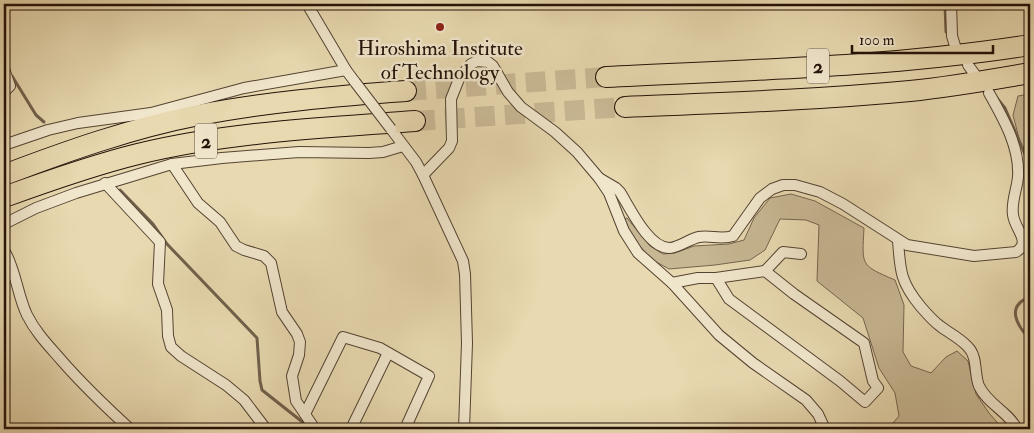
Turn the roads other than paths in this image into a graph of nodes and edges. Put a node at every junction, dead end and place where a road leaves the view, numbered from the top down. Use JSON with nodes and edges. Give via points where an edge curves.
{"nodes":[{"id":1,"x":307,"y":4,"type":"edge"},
{"id":2,"x":951,"y":4,"type":"edge"},
{"id":3,"x":1030,"y":45,"type":"edge"},
{"id":4,"x":956,"y":49,"type":"dead end"},
{"id":5,"x":968,"y":65,"type":"dead end"},
{"id":6,"x":4,"y":69,"type":"edge"},
{"id":7,"x":346,"y":70,"type":"junction"},
{"id":8,"x":1030,"y":73,"type":"edge"},
{"id":9,"x":976,"y":76,"type":"dead end"},
{"id":10,"x":606,"y":77,"type":"tunnel mouth"},
{"id":11,"x":406,"y":91,"type":"tunnel mouth"},
{"id":12,"x":4,"y":92,"type":"edge"},
{"id":13,"x":989,"y":93,"type":"dead end"},
{"id":14,"x":625,"y":107,"type":"tunnel mouth"},
{"id":15,"x":414,"y":121,"type":"tunnel mouth"},
{"id":16,"x":4,"y":145,"type":"edge"},
{"id":17,"x":403,"y":146,"type":"junction"},
{"id":18,"x":172,"y":164,"type":"junction"},
{"id":19,"x":424,"y":175,"type":"junction"},
{"id":20,"x":4,"y":176,"type":"edge"},
{"id":21,"x":599,"y":178,"type":"junction"},
{"id":22,"x":105,"y":184,"type":"junction"},
{"id":23,"x":4,"y":197,"type":"edge"},
{"id":24,"x":4,"y":224,"type":"edge"},
{"id":25,"x":898,"y":240,"type":"junction"},
{"id":26,"x":4,"y":250,"type":"edge"},
{"id":27,"x":802,"y":254,"type":"dead end"},
{"id":28,"x":765,"y":271,"type":"junction"},
{"id":29,"x":716,"y":278,"type":"junction"},
{"id":30,"x":672,"y":283,"type":"junction"},
{"id":31,"x":388,"y":353,"type":"junction"},
{"id":32,"x":305,"y":414,"type":"junction"},
{"id":33,"x":130,"y":429,"type":"edge"},
{"id":34,"x":266,"y":429,"type":"edge"},
{"id":35,"x":315,"y":429,"type":"edge"},
{"id":36,"x":351,"y":429,"type":"edge"},
{"id":37,"x":405,"y":429,"type":"edge"},
{"id":38,"x":464,"y":429,"type":"edge"},
{"id":39,"x":825,"y":429,"type":"edge"},
{"id":40,"x":1017,"y":429,"type":"edge"}],
"edges":[{"from":1,"to":7,"type":"street"},
{"from":2,"to":4,"type":"street","via":[[952,36]]},
{"from":3,"to":10,"type":"highway","number":"2","via":[[901,61]]},
{"from":5,"to":9,"type":"street"},
{"from":6,"to":12,"type":"street","via":[[10,86]]},
{"from":7,"to":16,"type":"street","via":[[244,88],[151,112],[78,123]]},
{"from":7,"to":17,"type":"street","bridge":true},
{"from":8,"to":14,"type":"highway","number":"2","via":[[910,91]]},
{"from":11,"to":20,"type":"highway","number":"2","via":[[323,97],[198,115],[138,129],[58,154]]},
{"from":13,"to":25,"type":"street","via":[[1014,146],[1018,176],[1013,215],[1023,239],[1021,249],[974,256],[907,245]]},
{"from":15,"to":23,"type":"highway","number":"2","via":[[273,132],[194,143],[139,154],[61,176]]},
{"from":17,"to":18,"type":"street","via":[[382,152],[299,152]]},
{"from":17,"to":19,"type":"street"},
{"from":18,"to":22,"type":"street"},
{"from":18,"to":32,"type":"street","via":[[198,203],[220,222],[236,246],[264,256],[271,263],[282,312],[300,342],[292,376],[296,401]]},
{"from":19,"to":21,"type":"street","via":[[452,141],[453,94],[466,69],[477,61],[493,66],[521,107],[577,152]]},
{"from":19,"to":38,"type":"street","via":[[463,261],[467,343]]},
{"from":21,"to":25,"type":"street","via":[[620,192],[652,240],[669,248],[702,236],[733,236],[760,198],[783,185],[820,192]]},
{"from":21,"to":30,"type":"street","via":[[609,193],[630,243],[645,261]]},
{"from":22,"to":24,"type":"street","via":[[36,208]]},
{"from":22,"to":34,"type":"street","via":[[160,242],[158,284],[168,310],[171,347],[244,400]]},
{"from":25,"to":40,"type":"street","via":[[899,265],[908,291],[938,325],[968,346],[980,387],[992,403],[1008,415]]},
{"from":26,"to":33,"type":"street","via":[[12,265],[18,293],[41,338],[94,397]]},
{"from":27,"to":28,"type":"street","via":[[782,252]]},
{"from":28,"to":29,"type":"street"},
{"from":28,"to":29,"type":"street","via":[[864,343],[872,381],[878,388],[865,402],[729,299]]},
{"from":29,"to":30,"type":"street"},
{"from":30,"to":39,"type":"street","via":[[719,335],[806,400]]},
{"from":31,"to":32,"type":"street","via":[[343,337]]},
{"from":31,"to":36,"type":"street"},
{"from":31,"to":37,"type":"street","via":[[429,376]]},
{"from":32,"to":35,"type":"street"}]}
